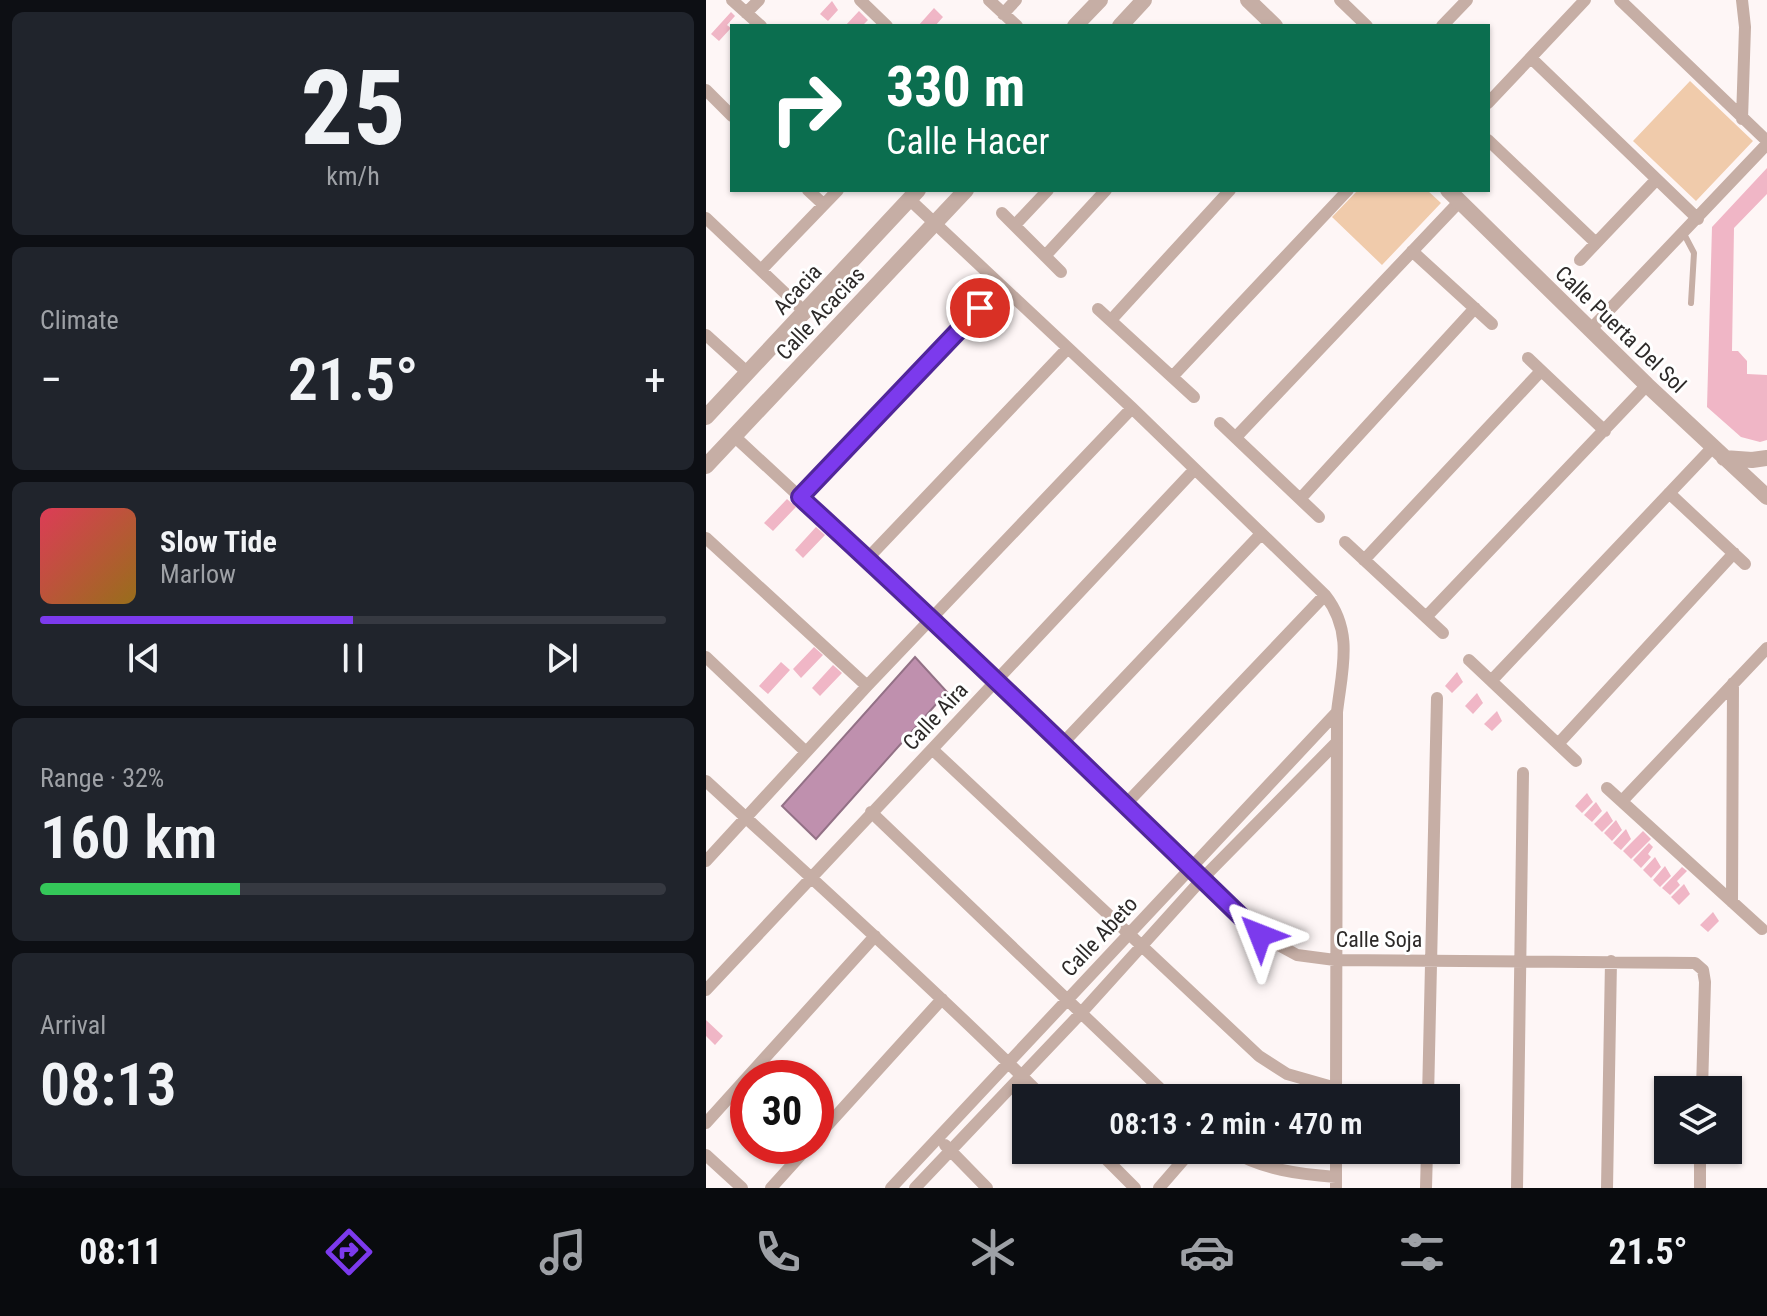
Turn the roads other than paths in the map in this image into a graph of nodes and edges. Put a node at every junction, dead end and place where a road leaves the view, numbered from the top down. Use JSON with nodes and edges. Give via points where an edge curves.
{"nodes":[{"id":1,"x":732,"y":0,"type":"edge"},
{"id":2,"x":759,"y":0,"type":"edge"},
{"id":3,"x":860,"y":0,"type":"edge"},
{"id":4,"x":989,"y":0,"type":"edge"},
{"id":5,"x":1016,"y":0,"type":"edge"},
{"id":6,"x":1100,"y":0,"type":"edge"},
{"id":7,"x":1144,"y":0,"type":"edge"},
{"id":8,"x":1248,"y":0,"type":"edge"},
{"id":9,"x":1340,"y":0,"type":"edge"},
{"id":10,"x":1467,"y":0,"type":"edge"},
{"id":11,"x":1585,"y":0,"type":"edge"},
{"id":12,"x":1620,"y":0,"type":"edge"},
{"id":13,"x":1742,"y":0,"type":"edge"},
{"id":14,"x":746,"y":13,"type":"junction"},
{"id":15,"x":1003,"y":14,"type":"junction"},
{"id":16,"x":759,"y":24,"type":"edge"},
{"id":17,"x":885,"y":24,"type":"edge"},
{"id":18,"x":1015,"y":24,"type":"edge"},
{"id":19,"x":1077,"y":24,"type":"edge"},
{"id":20,"x":1122,"y":24,"type":"edge"},
{"id":21,"x":1273,"y":24,"type":"edge"},
{"id":22,"x":1365,"y":24,"type":"edge"},
{"id":23,"x":1444,"y":24,"type":"edge"},
{"id":24,"x":1531,"y":58,"type":"junction"},
{"id":25,"x":706,"y":90,"type":"edge"},
{"id":26,"x":1490,"y":101,"type":"edge"},
{"id":27,"x":730,"y":114,"type":"edge"},
{"id":28,"x":1742,"y":119,"type":"junction"},
{"id":29,"x":1490,"y":142,"type":"edge"},
{"id":30,"x":1767,"y":143,"type":"edge"},
{"id":31,"x":1656,"y":180,"type":"junction"},
{"id":32,"x":810,"y":192,"type":"edge"},
{"id":33,"x":836,"y":192,"type":"edge"},
{"id":34,"x":964,"y":192,"type":"edge"},
{"id":35,"x":1046,"y":192,"type":"edge"},
{"id":36,"x":1104,"y":192,"type":"edge"},
{"id":37,"x":1228,"y":192,"type":"edge"},
{"id":38,"x":1346,"y":192,"type":"edge"},
{"id":39,"x":913,"y":194,"type":"edge"},
{"id":40,"x":1454,"y":196,"type":"edge"},
{"id":41,"x":823,"y":204,"type":"junction"},
{"id":42,"x":1002,"y":213,"type":"dead end"},
{"id":43,"x":706,"y":218,"type":"edge"},
{"id":44,"x":1698,"y":219,"type":"junction"},
{"id":45,"x":934,"y":224,"type":"junction"},
{"id":46,"x":1015,"y":225,"type":"junction"},
{"id":47,"x":1684,"y":234,"type":"junction"},
{"id":48,"x":1596,"y":243,"type":"junction"},
{"id":49,"x":1412,"y":251,"type":"junction"},
{"id":50,"x":1045,"y":256,"type":"junction"},
{"id":51,"x":1580,"y":260,"type":"dead end"},
{"id":52,"x":761,"y":270,"type":"junction"},
{"id":53,"x":1061,"y":272,"type":"dead end"},
{"id":54,"x":1000,"y":286,"type":"junction"},
{"id":55,"x":1691,"y":303,"type":"dead end"},
{"id":56,"x":1475,"y":308,"type":"junction"},
{"id":57,"x":1098,"y":309,"type":"dead end"},
{"id":58,"x":806,"y":313,"type":"junction"},
{"id":59,"x":1111,"y":320,"type":"junction"},
{"id":60,"x":1492,"y":324,"type":"dead end"},
{"id":61,"x":1590,"y":330,"type":"junction"},
{"id":62,"x":706,"y":335,"type":"edge"},
{"id":63,"x":1068,"y":348,"type":"junction"},
{"id":64,"x":1528,"y":358,"type":"dead end"},
{"id":65,"x":1541,"y":371,"type":"junction"},
{"id":66,"x":748,"y":373,"type":"junction"},
{"id":67,"x":1172,"y":377,"type":"junction"},
{"id":68,"x":1647,"y":385,"type":"junction"},
{"id":69,"x":1194,"y":397,"type":"dead end"},
{"id":70,"x":1132,"y":408,"type":"junction"},
{"id":71,"x":706,"y":417,"type":"edge"},
{"id":72,"x":1220,"y":423,"type":"dead end"},
{"id":73,"x":1605,"y":431,"type":"junction"},
{"id":74,"x":735,"y":437,"type":"junction"},
{"id":75,"x":1236,"y":437,"type":"junction"},
{"id":76,"x":1719,"y":452,"type":"junction"},
{"id":77,"x":1767,"y":458,"type":"edge"},
{"id":78,"x":706,"y":466,"type":"edge"},
{"id":79,"x":1194,"y":470,"type":"junction"},
{"id":80,"x":1669,"y":493,"type":"junction"},
{"id":81,"x":800,"y":497,"type":"junction"},
{"id":82,"x":1767,"y":497,"type":"edge"},
{"id":83,"x":1301,"y":498,"type":"junction"},
{"id":84,"x":1319,"y":517,"type":"dead end"},
{"id":85,"x":1261,"y":534,"type":"junction"},
{"id":86,"x":706,"y":538,"type":"edge"},
{"id":87,"x":1345,"y":542,"type":"dead end"},
{"id":88,"x":1734,"y":553,"type":"junction"},
{"id":89,"x":867,"y":559,"type":"junction"},
{"id":90,"x":1364,"y":560,"type":"junction"},
{"id":91,"x":1745,"y":564,"type":"dead end"},
{"id":92,"x":1325,"y":595,"type":"junction"},
{"id":93,"x":1426,"y":617,"type":"junction"},
{"id":94,"x":930,"y":620,"type":"junction"},
{"id":95,"x":1443,"y":633,"type":"dead end"},
{"id":96,"x":1767,"y":648,"type":"edge"},
{"id":97,"x":706,"y":657,"type":"edge"},
{"id":98,"x":1469,"y":660,"type":"dead end"},
{"id":99,"x":1492,"y":680,"type":"junction"},
{"id":100,"x":995,"y":681,"type":"junction"},
{"id":101,"x":1733,"y":683,"type":"junction"},
{"id":102,"x":867,"y":686,"type":"junction"},
{"id":103,"x":1437,"y":698,"type":"dead end"},
{"id":104,"x":1337,"y":712,"type":"junction"},
{"id":105,"x":1337,"y":742,"type":"junction"},
{"id":106,"x":1558,"y":744,"type":"junction"},
{"id":107,"x":1061,"y":745,"type":"junction"},
{"id":108,"x":932,"y":749,"type":"junction"},
{"id":109,"x":806,"y":752,"type":"junction"},
{"id":110,"x":1576,"y":761,"type":"dead end"},
{"id":111,"x":1523,"y":773,"type":"dead end"},
{"id":112,"x":706,"y":781,"type":"edge"},
{"id":113,"x":1607,"y":788,"type":"dead end"},
{"id":114,"x":1622,"y":801,"type":"junction"},
{"id":115,"x":1124,"y":806,"type":"junction"},
{"id":116,"x":871,"y":812,"type":"junction"},
{"id":117,"x":746,"y":818,"type":"junction"},
{"id":118,"x":706,"y":861,"type":"edge"},
{"id":119,"x":1191,"y":866,"type":"junction"},
{"id":120,"x":809,"y":878,"type":"junction"},
{"id":121,"x":1203,"y":878,"type":"junction"},
{"id":122,"x":1732,"y":902,"type":"junction"},
{"id":123,"x":1762,"y":929,"type":"dead end"},
{"id":124,"x":1129,"y":934,"type":"junction"},
{"id":125,"x":875,"y":936,"type":"junction"},
{"id":126,"x":1142,"y":946,"type":"junction"},
{"id":127,"x":1431,"y":959,"type":"junction"},
{"id":128,"x":1335,"y":960,"type":"junction"},
{"id":129,"x":1521,"y":960,"type":"junction"},
{"id":130,"x":1611,"y":961,"type":"junction"},
{"id":131,"x":706,"y":990,"type":"edge"},
{"id":132,"x":942,"y":999,"type":"junction"},
{"id":133,"x":1068,"y":999,"type":"junction"},
{"id":134,"x":1082,"y":1012,"type":"junction"},
{"id":135,"x":1008,"y":1063,"type":"junction"},
{"id":136,"x":1021,"y":1075,"type":"junction"},
{"id":137,"x":1702,"y":1076,"type":"edge"},
{"id":138,"x":1030,"y":1084,"type":"edge"},
{"id":139,"x":1156,"y":1084,"type":"edge"},
{"id":140,"x":1313,"y":1084,"type":"edge"},
{"id":141,"x":1336,"y":1084,"type":"edge"},
{"id":142,"x":1428,"y":1084,"type":"edge"},
{"id":143,"x":834,"y":1118,"type":"edge"},
{"id":144,"x":706,"y":1123,"type":"edge"},
{"id":145,"x":937,"y":1137,"type":"junction"},
{"id":146,"x":950,"y":1150,"type":"junction"},
{"id":147,"x":706,"y":1155,"type":"edge"},
{"id":148,"x":793,"y":1164,"type":"edge"},
{"id":149,"x":1111,"y":1164,"type":"edge"},
{"id":150,"x":1180,"y":1164,"type":"edge"},
{"id":151,"x":1258,"y":1164,"type":"edge"},
{"id":152,"x":1427,"y":1164,"type":"edge"},
{"id":153,"x":1700,"y":1164,"type":"edge"},
{"id":154,"x":1336,"y":1182,"type":"edge"},
{"id":155,"x":742,"y":1188,"type":"edge"},
{"id":156,"x":771,"y":1188,"type":"edge"},
{"id":157,"x":891,"y":1188,"type":"edge"},
{"id":158,"x":915,"y":1188,"type":"edge"},
{"id":159,"x":987,"y":1188,"type":"edge"},
{"id":160,"x":1135,"y":1188,"type":"edge"},
{"id":161,"x":1159,"y":1188,"type":"edge"},
{"id":162,"x":1426,"y":1188,"type":"edge"},
{"id":163,"x":1517,"y":1188,"type":"edge"},
{"id":164,"x":1607,"y":1188,"type":"edge"},
{"id":165,"x":1700,"y":1188,"type":"edge"}],
"edges":[{"from":1,"to":14,"type":"street"},
{"from":2,"to":14,"type":"street"},
{"from":3,"to":17,"type":"street"},
{"from":4,"to":15,"type":"street"},
{"from":5,"to":15,"type":"street"},
{"from":6,"to":19,"type":"street"},
{"from":7,"to":20,"type":"street"},
{"from":8,"to":21,"type":"street"},
{"from":9,"to":22,"type":"street"},
{"from":10,"to":23,"type":"street"},
{"from":11,"to":24,"type":"street"},
{"from":12,"to":28,"type":"street"},
{"from":13,"to":28,"type":"street"},
{"from":14,"to":16,"type":"street"},
{"from":15,"to":18,"type":"street"},
{"from":24,"to":26,"type":"street"},
{"from":24,"to":31,"type":"street"},
{"from":25,"to":27,"type":"street"},
{"from":28,"to":30,"type":"street"},
{"from":29,"to":48,"type":"street"},
{"from":30,"to":44,"type":"street"},
{"from":31,"to":44,"type":"street"},
{"from":31,"to":48,"type":"street"},
{"from":32,"to":41,"type":"street"},
{"from":33,"to":41,"type":"street"},
{"from":34,"to":45,"type":"street","name":"Calle Acacias"},
{"from":35,"to":46,"type":"street"},
{"from":36,"to":50,"type":"street"},
{"from":37,"to":59,"type":"street"},
{"from":38,"to":67,"type":"street"},
{"from":39,"to":45,"type":"street"},
{"from":39,"to":58,"type":"street","name":"Acacia"},
{"from":40,"to":49,"type":"street"},
{"from":40,"to":61,"type":"street","name":"Calle Puerta Del Sol"},
{"from":41,"to":52,"type":"street"},
{"from":42,"to":46,"type":"street"},
{"from":43,"to":52,"type":"street"},
{"from":44,"to":47,"type":"street"},
{"from":45,"to":54,"type":"street"},
{"from":45,"to":74,"type":"street","name":"Calle Acacias"},
{"from":46,"to":50,"type":"street"},
{"from":47,"to":55,"type":"lane","via":[[1694,253]]},
{"from":47,"to":61,"type":"street"},
{"from":48,"to":51,"type":"street"},
{"from":49,"to":56,"type":"street"},
{"from":49,"to":75,"type":"street"},
{"from":50,"to":53,"type":"street"},
{"from":52,"to":58,"type":"street"},
{"from":54,"to":63,"type":"street"},
{"from":54,"to":81,"type":"street"},
{"from":56,"to":60,"type":"street"},
{"from":56,"to":83,"type":"street"},
{"from":57,"to":59,"type":"street"},
{"from":58,"to":66,"type":"street","name":"Acacia"},
{"from":59,"to":67,"type":"street"},
{"from":61,"to":68,"type":"street","name":"Calle Puerta Del Sol"},
{"from":62,"to":66,"type":"street"},
{"from":63,"to":70,"type":"street"},
{"from":63,"to":89,"type":"street"},
{"from":64,"to":65,"type":"street"},
{"from":65,"to":73,"type":"street"},
{"from":65,"to":90,"type":"street"},
{"from":66,"to":71,"type":"street","name":"Acacia"},
{"from":67,"to":69,"type":"street"},
{"from":68,"to":73,"type":"street"},
{"from":68,"to":76,"type":"street","name":"Calle Puerta Del Sol"},
{"from":70,"to":79,"type":"street"},
{"from":70,"to":94,"type":"street"},
{"from":72,"to":75,"type":"street"},
{"from":73,"to":93,"type":"street"},
{"from":74,"to":78,"type":"street","name":"Calle Acacias"},
{"from":74,"to":81,"type":"street","name":"Calle Soja"},
{"from":75,"to":83,"type":"street"},
{"from":76,"to":77,"type":"street"},
{"from":76,"to":80,"type":"street"},
{"from":76,"to":82,"type":"street","name":"Calle Puerta Del Sol"},
{"from":79,"to":85,"type":"street"},
{"from":79,"to":100,"type":"street","name":"Calle Aira"},
{"from":80,"to":88,"type":"street"},
{"from":80,"to":99,"type":"street"},
{"from":81,"to":89,"type":"street","name":"Calle Soja"},
{"from":83,"to":84,"type":"street"},
{"from":85,"to":92,"type":"street"},
{"from":85,"to":107,"type":"street"},
{"from":86,"to":102,"type":"street"},
{"from":87,"to":90,"type":"street"},
{"from":88,"to":91,"type":"street"},
{"from":88,"to":106,"type":"street"},
{"from":89,"to":94,"type":"street","name":"Calle Soja"},
{"from":90,"to":93,"type":"street"},
{"from":92,"to":104,"type":"street","via":[[1341,620],[1344,653]]},
{"from":92,"to":115,"type":"street"},
{"from":93,"to":95,"type":"street"},
{"from":94,"to":100,"type":"street","name":"Calle Soja"},
{"from":94,"to":102,"type":"street"},
{"from":96,"to":101,"type":"street"},
{"from":97,"to":109,"type":"street"},
{"from":98,"to":99,"type":"street"},
{"from":99,"to":106,"type":"street"},
{"from":100,"to":107,"type":"street","name":"Calle Soja"},
{"from":100,"to":108,"type":"street","name":"Calle Aira"},
{"from":101,"to":114,"type":"street"},
{"from":101,"to":122,"type":"street"},
{"from":102,"to":109,"type":"street"},
{"from":103,"to":127,"type":"street"},
{"from":104,"to":105,"type":"street"},
{"from":104,"to":119,"type":"street","name":"Calle Abeto"},
{"from":105,"to":121,"type":"street","name":"Calle Abeto"},
{"from":105,"to":128,"type":"street"},
{"from":106,"to":110,"type":"street"},
{"from":107,"to":115,"type":"street","name":"Calle Soja"},
{"from":108,"to":116,"type":"street","name":"Calle Aira"},
{"from":108,"to":124,"type":"street"},
{"from":109,"to":117,"type":"street"},
{"from":111,"to":129,"type":"street"},
{"from":112,"to":117,"type":"street"},
{"from":113,"to":114,"type":"street"},
{"from":114,"to":122,"type":"street"},
{"from":115,"to":119,"type":"street","name":"Calle Soja"},
{"from":116,"to":120,"type":"street","name":"Calle Aira"},
{"from":116,"to":133,"type":"street"},
{"from":117,"to":118,"type":"street"},
{"from":117,"to":120,"type":"street"},
{"from":119,"to":121,"type":"street","name":"Calle Soja"},
{"from":119,"to":124,"type":"street","name":"Calle Abeto"},
{"from":120,"to":125,"type":"street"},
{"from":120,"to":131,"type":"street","name":"Calle Aira"},
{"from":121,"to":126,"type":"street","name":"Calle Abeto"},
{"from":121,"to":128,"type":"street","name":"Calle Soja","via":[[1278,947]]},
{"from":122,"to":123,"type":"street"},
{"from":124,"to":126,"type":"street"},
{"from":124,"to":133,"type":"street","name":"Calle Abeto"},
{"from":125,"to":132,"type":"street"},
{"from":125,"to":144,"type":"street"},
{"from":126,"to":134,"type":"street","name":"Calle Abeto"},
{"from":126,"to":140,"type":"street","via":[[1259,1056]]},
{"from":127,"to":128,"type":"street","name":"Calle Soja"},
{"from":127,"to":129,"type":"street","name":"Calle Soja"},
{"from":127,"to":142,"type":"street"},
{"from":128,"to":141,"type":"street"},
{"from":129,"to":130,"type":"street","name":"Calle Soja"},
{"from":129,"to":163,"type":"street"},
{"from":130,"to":137,"type":"street","name":"Calle Soja","via":[[1689,962],[1703,970]]},
{"from":130,"to":164,"type":"street"},
{"from":132,"to":135,"type":"street"},
{"from":132,"to":143,"type":"street"},
{"from":133,"to":134,"type":"street"},
{"from":133,"to":135,"type":"street","name":"Calle Abeto"},
{"from":134,"to":136,"type":"street","name":"Calle Abeto"},
{"from":134,"to":139,"type":"street"},
{"from":135,"to":136,"type":"street"},
{"from":135,"to":145,"type":"street","name":"Calle Abeto"},
{"from":136,"to":138,"type":"street"},
{"from":136,"to":146,"type":"street","name":"Calle Abeto"},
{"from":145,"to":146,"type":"street"},
{"from":145,"to":157,"type":"street","name":"Calle Abeto"},
{"from":146,"to":158,"type":"street","name":"Calle Abeto"},
{"from":146,"to":159,"type":"street"},
{"from":147,"to":155,"type":"street"},
{"from":148,"to":156,"type":"street"},
{"from":149,"to":160,"type":"street"},
{"from":150,"to":161,"type":"street"},
{"from":151,"to":154,"type":"street"},
{"from":152,"to":162,"type":"street"},
{"from":153,"to":165,"type":"street"}]}
